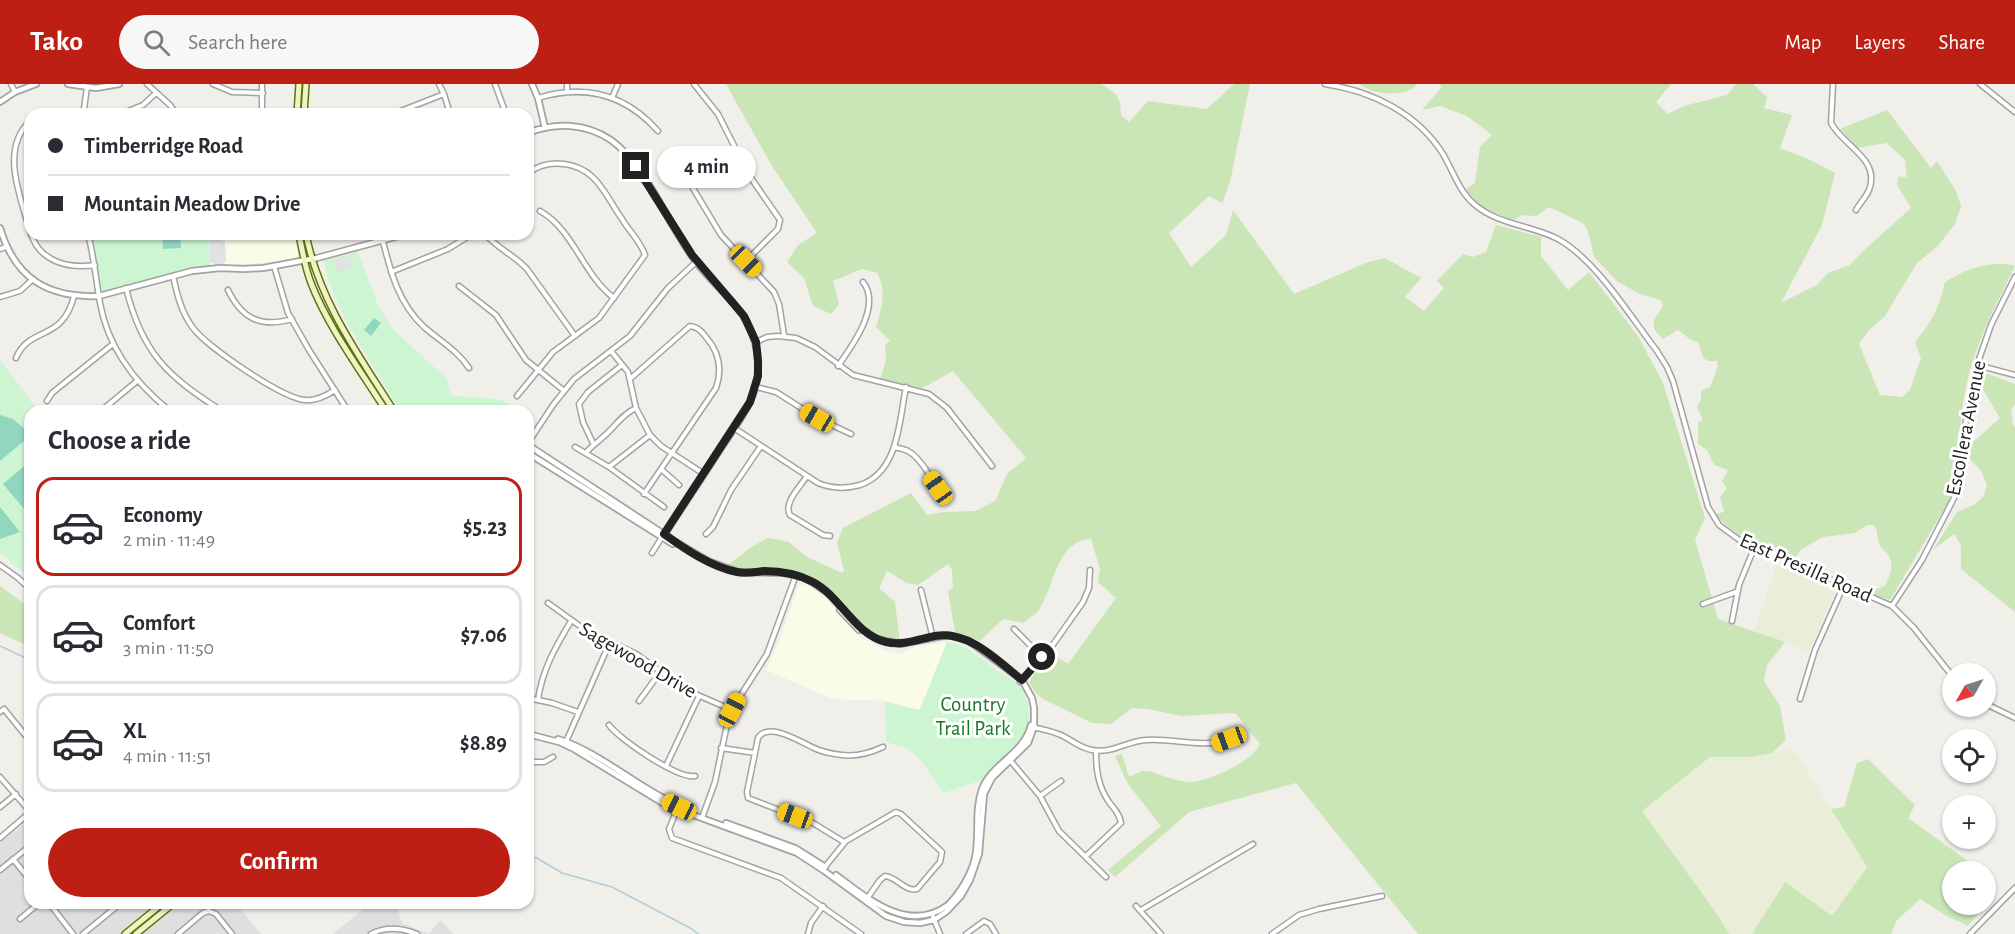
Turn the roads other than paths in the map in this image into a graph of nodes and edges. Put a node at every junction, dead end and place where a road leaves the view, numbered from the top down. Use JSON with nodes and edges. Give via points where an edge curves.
{"nodes":[{"id":1,"x":11,"y":84,"type":"edge"},
{"id":2,"x":36,"y":84,"type":"edge"},
{"id":3,"x":68,"y":84,"type":"edge"},
{"id":4,"x":119,"y":84,"type":"edge"},
{"id":5,"x":147,"y":84,"type":"edge"},
{"id":6,"x":213,"y":84,"type":"edge"},
{"id":7,"x":262,"y":84,"type":"edge"},
{"id":8,"x":299,"y":84,"type":"edge"},
{"id":9,"x":306,"y":84,"type":"edge"},
{"id":10,"x":439,"y":84,"type":"edge"},
{"id":11,"x":495,"y":84,"type":"edge"},
{"id":12,"x":532,"y":84,"type":"edge"},
{"id":13,"x":567,"y":84,"type":"edge"},
{"id":14,"x":618,"y":84,"type":"edge"},
{"id":15,"x":694,"y":84,"type":"edge"},
{"id":16,"x":1325,"y":84,"type":"edge"},
{"id":17,"x":1833,"y":84,"type":"edge"},
{"id":18,"x":1980,"y":84,"type":"edge"},
{"id":19,"x":87,"y":87,"type":"junction"},
{"id":20,"x":567,"y":91,"type":"junction"},
{"id":21,"x":15,"y":92,"type":"junction"},
{"id":22,"x":156,"y":93,"type":"junction"},
{"id":23,"x":262,"y":93,"type":"junction"},
{"id":24,"x":444,"y":94,"type":"junction"},
{"id":25,"x":538,"y":98,"type":"junction"},
{"id":26,"x":612,"y":98,"type":"junction"},
{"id":27,"x":0,"y":102,"type":"edge"},
{"id":28,"x":84,"y":108,"type":"edge"},
{"id":29,"x":136,"y":108,"type":"edge"},
{"id":30,"x":172,"y":108,"type":"edge"},
{"id":31,"x":262,"y":108,"type":"edge"},
{"id":32,"x":297,"y":108,"type":"edge"},
{"id":33,"x":304,"y":108,"type":"edge"},
{"id":34,"x":410,"y":108,"type":"edge"},
{"id":35,"x":448,"y":108,"type":"edge"},
{"id":36,"x":504,"y":108,"type":"edge"},
{"id":37,"x":2015,"y":112,"type":"edge"},
{"id":38,"x":24,"y":128,"type":"edge"},
{"id":39,"x":545,"y":128,"type":"junction"},
{"id":40,"x":534,"y":131,"type":"edge"},
{"id":41,"x":658,"y":131,"type":"dead end"},
{"id":42,"x":676,"y":156,"type":"dead end"},
{"id":43,"x":534,"y":170,"type":"edge"},
{"id":44,"x":24,"y":208,"type":"edge"},
{"id":45,"x":1856,"y":210,"type":"dead end"},
{"id":46,"x":540,"y":211,"type":"dead end"},
{"id":47,"x":0,"y":228,"type":"edge"},
{"id":48,"x":35,"y":240,"type":"edge"},
{"id":49,"x":89,"y":240,"type":"edge"},
{"id":50,"x":300,"y":240,"type":"edge"},
{"id":51,"x":307,"y":240,"type":"edge"},
{"id":52,"x":386,"y":240,"type":"edge"},
{"id":53,"x":462,"y":240,"type":"edge"},
{"id":54,"x":490,"y":240,"type":"edge"},
{"id":55,"x":383,"y":241,"type":"junction"},
{"id":56,"x":6,"y":247,"type":"junction"},
{"id":57,"x":0,"y":249,"type":"edge"},
{"id":58,"x":312,"y":259,"type":"junction"},
{"id":59,"x":304,"y":260,"type":"junction"},
{"id":60,"x":746,"y":261,"type":"junction"},
{"id":61,"x":696,"y":262,"type":"junction"},
{"id":62,"x":95,"y":266,"type":"junction"},
{"id":63,"x":274,"y":266,"type":"junction"},
{"id":64,"x":391,"y":272,"type":"junction"},
{"id":65,"x":173,"y":276,"type":"junction"},
{"id":66,"x":2015,"y":277,"type":"edge"},
{"id":67,"x":33,"y":279,"type":"junction"},
{"id":68,"x":863,"y":282,"type":"dead end"},
{"id":69,"x":459,"y":286,"type":"dead end"},
{"id":70,"x":126,"y":288,"type":"junction"},
{"id":71,"x":228,"y":290,"type":"dead end"},
{"id":72,"x":74,"y":296,"type":"junction"},
{"id":73,"x":99,"y":296,"type":"junction"},
{"id":74,"x":0,"y":297,"type":"edge"},
{"id":75,"x":614,"y":298,"type":"junction"},
{"id":76,"x":291,"y":319,"type":"junction"},
{"id":77,"x":784,"y":335,"type":"junction"},
{"id":78,"x":575,"y":336,"type":"junction"},
{"id":79,"x":756,"y":342,"type":"junction"},
{"id":80,"x":113,"y":344,"type":"junction"},
{"id":81,"x":611,"y":351,"type":"junction"},
{"id":82,"x":16,"y":358,"type":"dead end"},
{"id":83,"x":622,"y":365,"type":"junction"},
{"id":84,"x":1977,"y":365,"type":"junction"},
{"id":85,"x":838,"y":366,"type":"junction"},
{"id":86,"x":469,"y":368,"type":"dead end"},
{"id":87,"x":537,"y":370,"type":"junction"},
{"id":88,"x":2015,"y":375,"type":"edge"},
{"id":89,"x":630,"y":379,"type":"junction"},
{"id":90,"x":137,"y":381,"type":"junction"},
{"id":91,"x":756,"y":387,"type":"junction"},
{"id":92,"x":906,"y":387,"type":"junction"},
{"id":93,"x":335,"y":390,"type":"junction"},
{"id":94,"x":563,"y":390,"type":"junction"},
{"id":95,"x":517,"y":396,"type":"dead end"},
{"id":96,"x":47,"y":402,"type":"dead end"},
{"id":97,"x":108,"y":405,"type":"edge"},
{"id":98,"x":162,"y":405,"type":"edge"},
{"id":99,"x":213,"y":405,"type":"edge"},
{"id":100,"x":344,"y":405,"type":"edge"},
{"id":101,"x":382,"y":405,"type":"edge"},
{"id":102,"x":390,"y":405,"type":"edge"},
{"id":103,"x":636,"y":408,"type":"junction"},
{"id":104,"x":734,"y":428,"type":"junction"},
{"id":105,"x":851,"y":434,"type":"dead end"},
{"id":106,"x":534,"y":435,"type":"edge"},
{"id":107,"x":650,"y":435,"type":"junction"},
{"id":108,"x":593,"y":443,"type":"junction"},
{"id":109,"x":761,"y":446,"type":"junction"},
{"id":110,"x":575,"y":447,"type":"dead end"},
{"id":111,"x":894,"y":447,"type":"junction"},
{"id":112,"x":534,"y":448,"type":"edge"},
{"id":113,"x":586,"y":453,"type":"junction"},
{"id":114,"x":672,"y":454,"type":"junction"},
{"id":115,"x":534,"y":457,"type":"edge"},
{"id":116,"x":992,"y":466,"type":"dead end"},
{"id":117,"x":609,"y":467,"type":"junction"},
{"id":118,"x":661,"y":469,"type":"junction"},
{"id":119,"x":704,"y":474,"type":"junction"},
{"id":120,"x":807,"y":476,"type":"junction"},
{"id":121,"x":680,"y":485,"type":"dead end"},
{"id":122,"x":644,"y":494,"type":"junction"},
{"id":123,"x":940,"y":499,"type":"dead end"},
{"id":124,"x":664,"y":507,"type":"dead end"},
{"id":125,"x":706,"y":534,"type":"dead end"},
{"id":126,"x":663,"y":536,"type":"junction"},
{"id":127,"x":830,"y":536,"type":"dead end"},
{"id":128,"x":1755,"y":546,"type":"junction"},
{"id":129,"x":652,"y":553,"type":"dead end"},
{"id":130,"x":0,"y":565,"type":"edge"},
{"id":131,"x":1090,"y":570,"type":"dead end"},
{"id":132,"x":796,"y":576,"type":"junction"},
{"id":133,"x":24,"y":584,"type":"edge"},
{"id":134,"x":1844,"y":585,"type":"junction"},
{"id":135,"x":921,"y":590,"type":"dead end"},
{"id":136,"x":1737,"y":592,"type":"junction"},
{"id":137,"x":548,"y":603,"type":"dead end"},
{"id":138,"x":1703,"y":604,"type":"dead end"},
{"id":139,"x":1892,"y":606,"type":"junction"},
{"id":140,"x":572,"y":621,"type":"junction"},
{"id":141,"x":1732,"y":621,"type":"dead end"},
{"id":142,"x":1014,"y":629,"type":"dead end"},
{"id":143,"x":933,"y":637,"type":"junction"},
{"id":144,"x":610,"y":642,"type":"junction"},
{"id":145,"x":1042,"y":657,"type":"junction"},
{"id":146,"x":1942,"y":663,"type":"edge"},
{"id":147,"x":661,"y":671,"type":"junction"},
{"id":148,"x":1021,"y":681,"type":"junction"},
{"id":149,"x":699,"y":696,"type":"junction"},
{"id":150,"x":534,"y":699,"type":"edge"},
{"id":151,"x":1800,"y":699,"type":"dead end"},
{"id":152,"x":538,"y":700,"type":"junction"},
{"id":153,"x":639,"y":701,"type":"dead end"},
{"id":154,"x":1996,"y":709,"type":"edge"},
{"id":155,"x":732,"y":710,"type":"junction"},
{"id":156,"x":0,"y":712,"type":"edge"},
{"id":157,"x":578,"y":712,"type":"junction"},
{"id":158,"x":2015,"y":718,"type":"edge"},
{"id":159,"x":609,"y":726,"type":"dead end"},
{"id":160,"x":1033,"y":727,"type":"junction"},
{"id":161,"x":24,"y":734,"type":"edge"},
{"id":162,"x":534,"y":734,"type":"edge"},
{"id":163,"x":1229,"y":739,"type":"dead end"},
{"id":164,"x":565,"y":743,"type":"junction"},
{"id":165,"x":883,"y":747,"type":"dead end"},
{"id":166,"x":721,"y":748,"type":"junction"},
{"id":167,"x":1096,"y":751,"type":"junction"},
{"id":168,"x":755,"y":753,"type":"junction"},
{"id":169,"x":553,"y":757,"type":"dead end"},
{"id":170,"x":1009,"y":760,"type":"junction"},
{"id":171,"x":534,"y":762,"type":"edge"},
{"id":172,"x":666,"y":766,"type":"junction"},
{"id":173,"x":695,"y":776,"type":"dead end"},
{"id":174,"x":0,"y":777,"type":"edge"},
{"id":175,"x":1061,"y":781,"type":"dead end"},
{"id":176,"x":16,"y":794,"type":"junction"},
{"id":177,"x":1040,"y":796,"type":"junction"},
{"id":178,"x":24,"y":803,"type":"edge"},
{"id":179,"x":0,"y":807,"type":"edge"},
{"id":180,"x":678,"y":808,"type":"junction"},
{"id":181,"x":24,"y":817,"type":"edge"},
{"id":182,"x":702,"y":817,"type":"junction"},
{"id":183,"x":0,"y":838,"type":"edge"},
{"id":184,"x":844,"y":842,"type":"junction"},
{"id":185,"x":1252,"y":844,"type":"dead end"},
{"id":186,"x":24,"y":851,"type":"edge"},
{"id":187,"x":1086,"y":856,"type":"junction"},
{"id":188,"x":13,"y":859,"type":"junction"},
{"id":189,"x":824,"y":868,"type":"junction"},
{"id":190,"x":0,"y":870,"type":"edge"},
{"id":191,"x":24,"y":873,"type":"edge"},
{"id":192,"x":1106,"y":877,"type":"dead end"},
{"id":193,"x":2015,"y":888,"type":"edge"},
{"id":194,"x":1382,"y":896,"type":"dead end"},
{"id":195,"x":866,"y":900,"type":"junction"},
{"id":196,"x":823,"y":906,"type":"junction"},
{"id":197,"x":1136,"y":906,"type":"dead end"},
{"id":198,"x":32,"y":909,"type":"edge"},
{"id":199,"x":54,"y":909,"type":"edge"},
{"id":200,"x":114,"y":909,"type":"edge"},
{"id":201,"x":155,"y":909,"type":"edge"},
{"id":202,"x":167,"y":909,"type":"edge"},
{"id":203,"x":1141,"y":910,"type":"junction"},
{"id":204,"x":933,"y":918,"type":"junction"},
{"id":205,"x":20,"y":919,"type":"dead end"},
{"id":206,"x":73,"y":934,"type":"edge"},
{"id":207,"x":83,"y":934,"type":"edge"},
{"id":208,"x":124,"y":934,"type":"edge"},
{"id":209,"x":136,"y":934,"type":"edge"},
{"id":210,"x":178,"y":934,"type":"edge"},
{"id":211,"x":232,"y":934,"type":"edge"},
{"id":212,"x":371,"y":934,"type":"edge"},
{"id":213,"x":417,"y":934,"type":"edge"},
{"id":214,"x":808,"y":934,"type":"edge"},
{"id":215,"x":861,"y":934,"type":"edge"},
{"id":216,"x":940,"y":934,"type":"edge"},
{"id":217,"x":966,"y":934,"type":"edge"},
{"id":218,"x":996,"y":934,"type":"edge"},
{"id":219,"x":1161,"y":934,"type":"edge"},
{"id":220,"x":1272,"y":934,"type":"edge"},
{"id":221,"x":1970,"y":934,"type":"edge"}],
"edges":[{"from":1,"to":21,"type":"street"},
{"from":2,"to":21,"type":"street"},
{"from":3,"to":19,"type":"street"},
{"from":4,"to":19,"type":"street"},
{"from":5,"to":22,"type":"street"},
{"from":6,"to":23,"type":"street","via":[[232,92]]},
{"from":7,"to":23,"type":"street"},
{"from":8,"to":32,"type":"main road"},
{"from":9,"to":33,"type":"main road"},
{"from":10,"to":24,"type":"street"},
{"from":11,"to":36,"type":"street"},
{"from":12,"to":25,"type":"street"},
{"from":13,"to":20,"type":"street"},
{"from":14,"to":26,"type":"street"},
{"from":15,"to":60,"type":"street","via":[[718,114],[749,175],[780,220],[778,229]]},
{"from":16,"to":128,"type":"street","name":"East Presilla Road","via":[[1370,95],[1406,115],[1434,142],[1474,204],[1495,218],[1552,237],[1592,266],[1667,367],[1711,513],[1731,535]]},
{"from":17,"to":45,"type":"street","via":[[1831,123],[1871,172],[1869,189]]},
{"from":18,"to":37,"type":"street"},
{"from":19,"to":28,"type":"street"},
{"from":20,"to":25,"type":"street"},
{"from":20,"to":26,"type":"street","via":[[593,92]]},
{"from":21,"to":27,"type":"street"},
{"from":22,"to":29,"type":"street"},
{"from":22,"to":30,"type":"street"},
{"from":23,"to":31,"type":"street"},
{"from":24,"to":34,"type":"street"},
{"from":24,"to":35,"type":"street"},
{"from":25,"to":39,"type":"street"},
{"from":26,"to":41,"type":"street"},
{"from":38,"to":44,"type":"street","via":[[15,138],[11,157]]},
{"from":39,"to":40,"type":"street"},
{"from":39,"to":61,"type":"street","via":[[588,129],[623,150]]},
{"from":42,"to":60,"type":"street","via":[[721,235]]},
{"from":43,"to":75,"type":"street","via":[[544,165],[570,165],[590,173],[605,190],[645,255]]},
{"from":46,"to":75,"type":"street","via":[[553,219],[602,288]]},
{"from":47,"to":56,"type":"street"},
{"from":48,"to":62,"type":"street","via":[[43,253],[58,263]]},
{"from":49,"to":62,"type":"street"},
{"from":50,"to":59,"type":"main road"},
{"from":51,"to":58,"type":"main road"},
{"from":52,"to":55,"type":"street"},
{"from":53,"to":64,"type":"street"},
{"from":54,"to":78,"type":"street","via":[[527,269]]},
{"from":55,"to":58,"type":"street"},
{"from":55,"to":64,"type":"street"},
{"from":56,"to":57,"type":"street"},
{"from":56,"to":67,"type":"street","via":[[14,262]]},
{"from":58,"to":59,"type":"street"},
{"from":58,"to":102,"type":"main road","via":[[331,309]]},
{"from":59,"to":63,"type":"street"},
{"from":59,"to":101,"type":"main road","via":[[322,306]]},
{"from":60,"to":77,"type":"street","via":[[778,299]]},
{"from":61,"to":79,"type":"street","via":[[744,316]]},
{"from":61,"to":81,"type":"street","via":[[668,288],[630,336]]},
{"from":62,"to":73,"type":"street"},
{"from":63,"to":65,"type":"street","via":[[210,268]]},
{"from":63,"to":76,"type":"street"},
{"from":64,"to":86,"type":"street","via":[[409,310]]},
{"from":65,"to":70,"type":"street"},
{"from":65,"to":93,"type":"street","via":[[187,319],[215,349],[294,398],[310,400]]},
{"from":66,"to":84,"type":"street","name":"Escollera Avenue"},
{"from":67,"to":72,"type":"street"},
{"from":67,"to":74,"type":"street","via":[[20,291]]},
{"from":68,"to":85,"type":"street","via":[[868,294],[865,319]]},
{"from":69,"to":87,"type":"street","via":[[494,313],[520,354]]},
{"from":70,"to":73,"type":"street"},
{"from":70,"to":99,"type":"street","via":[[138,327],[155,357],[186,387]]},
{"from":71,"to":76,"type":"street","via":[[238,307],[255,320],[268,323]]},
{"from":72,"to":73,"type":"street"},
{"from":72,"to":82,"type":"street","via":[[62,322],[32,339]]},
{"from":73,"to":80,"type":"street"},
{"from":75,"to":78,"type":"street","via":[[593,324]]},
{"from":76,"to":93,"type":"street"},
{"from":77,"to":79,"type":"street"},
{"from":77,"to":85,"type":"street","via":[[807,343]]},
{"from":78,"to":87,"type":"street"},
{"from":79,"to":91,"type":"street"},
{"from":80,"to":90,"type":"street"},
{"from":80,"to":96,"type":"street","via":[[52,393]]},
{"from":81,"to":83,"type":"street"},
{"from":81,"to":94,"type":"street"},
{"from":83,"to":89,"type":"street"},
{"from":83,"to":108,"type":"street","via":[[579,404]]},
{"from":84,"to":88,"type":"street"},
{"from":84,"to":139,"type":"street","name":"Escollera Avenue","via":[[1954,498],[1922,560]]},
{"from":85,"to":92,"type":"street","via":[[860,378]]},
{"from":87,"to":94,"type":"street"},
{"from":87,"to":95,"type":"street"},
{"from":89,"to":103,"type":"street"},
{"from":89,"to":114,"type":"street","via":[[687,327],[697,327],[718,354],[718,382]]},
{"from":90,"to":97,"type":"street"},
{"from":90,"to":98,"type":"street"},
{"from":91,"to":104,"type":"street"},
{"from":91,"to":105,"type":"street","via":[[776,392]]},
{"from":92,"to":111,"type":"street"},
{"from":92,"to":116,"type":"street","via":[[939,400]]},
{"from":93,"to":100,"type":"street"},
{"from":94,"to":106,"type":"street"},
{"from":103,"to":107,"type":"street"},
{"from":103,"to":108,"type":"street"},
{"from":104,"to":109,"type":"street"},
{"from":104,"to":119,"type":"street"},
{"from":107,"to":114,"type":"street"},
{"from":107,"to":117,"type":"street"},
{"from":108,"to":113,"type":"street"},
{"from":109,"to":120,"type":"street"},
{"from":109,"to":125,"type":"street"},
{"from":110,"to":113,"type":"street"},
{"from":111,"to":120,"type":"street","via":[[887,464],[863,484],[833,488]]},
{"from":111,"to":123,"type":"street","via":[[916,458],[938,488]]},
{"from":112,"to":126,"type":"street"},
{"from":113,"to":117,"type":"street"},
{"from":114,"to":118,"type":"street"},
{"from":114,"to":119,"type":"street"},
{"from":115,"to":126,"type":"street"},
{"from":117,"to":122,"type":"street"},
{"from":118,"to":121,"type":"street"},
{"from":118,"to":122,"type":"street"},
{"from":119,"to":126,"type":"street"},
{"from":120,"to":127,"type":"street","via":[[788,511]]},
{"from":122,"to":124,"type":"street"},
{"from":126,"to":129,"type":"street"},
{"from":126,"to":132,"type":"street","via":[[733,573]]},
{"from":128,"to":134,"type":"street","name":"East Presilla Road"},
{"from":128,"to":136,"type":"street"},
{"from":130,"to":133,"type":"street"},
{"from":131,"to":145,"type":"street","via":[[1086,598]]},
{"from":132,"to":143,"type":"street","via":[[828,593],[877,639],[900,644]]},
{"from":132,"to":155,"type":"street","via":[[767,654]]},
{"from":134,"to":139,"type":"street","name":"East Presilla Road"},
{"from":134,"to":151,"type":"street","via":[[1815,650]]},
{"from":135,"to":143,"type":"street"},
{"from":136,"to":138,"type":"street"},
{"from":136,"to":141,"type":"street"},
{"from":137,"to":140,"type":"street","name":"Sagewood Drive"},
{"from":139,"to":146,"type":"street","name":"East Presilla Road"},
{"from":140,"to":144,"type":"street","name":"Sagewood Drive"},
{"from":140,"to":152,"type":"street","via":[[552,654]]},
{"from":142,"to":145,"type":"street"},
{"from":143,"to":148,"type":"street","via":[[948,635],[969,641]]},
{"from":144,"to":147,"type":"street","name":"Sagewood Drive"},
{"from":144,"to":157,"type":"street"},
{"from":145,"to":148,"type":"street"},
{"from":147,"to":149,"type":"street","name":"Sagewood Drive"},
{"from":147,"to":153,"type":"street"},
{"from":148,"to":160,"type":"street","via":[[1032,698]]},
{"from":149,"to":155,"type":"street","name":"Sagewood Drive"},
{"from":149,"to":172,"type":"street"},
{"from":150,"to":152,"type":"street"},
{"from":152,"to":157,"type":"street"},
{"from":154,"to":158,"type":"street"},
{"from":155,"to":166,"type":"street"},
{"from":156,"to":161,"type":"street","via":[[4,709]]},
{"from":157,"to":164,"type":"street"},
{"from":159,"to":172,"type":"street"},
{"from":160,"to":167,"type":"street"},
{"from":160,"to":170,"type":"street","via":[[1028,743]]},
{"from":162,"to":164,"type":"street"},
{"from":163,"to":167,"type":"street","via":[[1211,744],[1148,740]]},
{"from":164,"to":180,"type":"street","via":[[649,795]]},
{"from":165,"to":168,"type":"street","via":[[863,754],[841,755],[817,750],[768,730],[759,735]]},
{"from":166,"to":168,"type":"street"},
{"from":166,"to":182,"type":"street","via":[[715,782]]},
{"from":167,"to":187,"type":"street","via":[[1099,784],[1120,815],[1121,823]]},
{"from":168,"to":184,"type":"street","via":[[748,798],[813,823]]},
{"from":169,"to":171,"type":"street"},
{"from":170,"to":177,"type":"street"},
{"from":170,"to":204,"type":"street","via":[[992,778],[984,794],[980,854],[974,874],[958,900]]},
{"from":172,"to":173,"type":"street"},
{"from":174,"to":176,"type":"street"},
{"from":175,"to":177,"type":"street"},
{"from":176,"to":178,"type":"street"},
{"from":176,"to":179,"type":"street"},
{"from":177,"to":187,"type":"street","via":[[1059,831]]},
{"from":180,"to":182,"type":"street"},
{"from":180,"to":196,"type":"street","via":[[669,828],[672,838],[775,875]]},
{"from":181,"to":183,"type":"street"},
{"from":182,"to":189,"type":"street","via":[[797,853]]},
{"from":184,"to":189,"type":"street"},
{"from":184,"to":195,"type":"street","via":[[896,812],[943,855],[917,889],[909,889],[885,876]]},
{"from":185,"to":203,"type":"street"},
{"from":186,"to":188,"type":"street"},
{"from":187,"to":192,"type":"street"},
{"from":188,"to":190,"type":"street"},
{"from":188,"to":191,"type":"street"},
{"from":189,"to":195,"type":"street"},
{"from":193,"to":221,"type":"street"},
{"from":194,"to":220,"type":"street","via":[[1299,915]]},
{"from":195,"to":204,"type":"street","via":[[899,921],[911,923]]},
{"from":196,"to":214,"type":"street"},
{"from":196,"to":215,"type":"street"},
{"from":197,"to":203,"type":"street"},
{"from":198,"to":205,"type":"street"},
{"from":199,"to":206,"type":"street"},
{"from":200,"to":207,"type":"street"},
{"from":201,"to":208,"type":"main road"},
{"from":202,"to":209,"type":"main road"},
{"from":203,"to":219,"type":"street"},
{"from":204,"to":216,"type":"street"},
{"from":210,"to":211,"type":"street","via":[[209,911]]},
{"from":212,"to":213,"type":"street","via":[[390,928]]},
{"from":217,"to":218,"type":"street","via":[[984,921]]}]}
